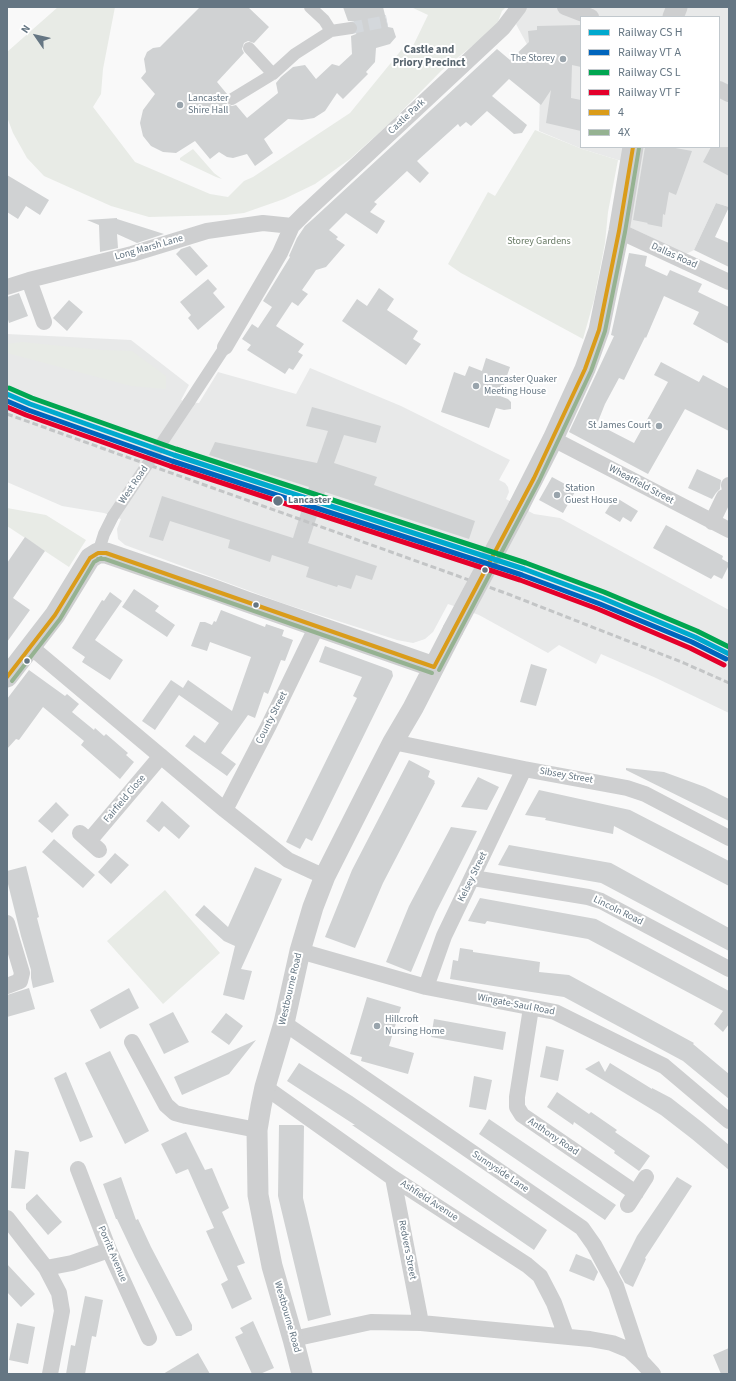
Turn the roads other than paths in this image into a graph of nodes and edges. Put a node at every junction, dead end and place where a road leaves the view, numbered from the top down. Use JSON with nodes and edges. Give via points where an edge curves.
{"nodes":[{"id":1,"x":310,"y":7,"type":"edge"},
{"id":2,"x":519,"y":7,"type":"edge"},
{"id":3,"x":565,"y":7,"type":"edge"},
{"id":4,"x":588,"y":16,"type":"edge"},
{"id":5,"x":351,"y":28,"type":"tunnel mouth"},
{"id":6,"x":332,"y":31,"type":"junction"},
{"id":7,"x":249,"y":48,"type":"dead end"},
{"id":8,"x":273,"y":74,"type":"junction"},
{"id":9,"x":720,"y":90,"type":"edge"},
{"id":10,"x":729,"y":94,"type":"edge"},
{"id":11,"x":232,"y":99,"type":"dead end"},
{"id":12,"x":633,"y":148,"type":"edge"},
{"id":13,"x":292,"y":226,"type":"junction"},
{"id":14,"x":619,"y":231,"type":"junction"},
{"id":15,"x":29,"y":280,"type":"junction"},
{"id":16,"x":729,"y":282,"type":"edge"},
{"id":17,"x":7,"y":287,"type":"edge"},
{"id":18,"x":44,"y":322,"type":"dead end"},
{"id":19,"x":224,"y":347,"type":"joint"},
{"id":20,"x":553,"y":439,"type":"junction"},
{"id":21,"x":727,"y":489,"type":"edge"},
{"id":22,"x":712,"y":522,"type":"junction"},
{"id":23,"x":729,"y":530,"type":"edge"},
{"id":24,"x":98,"y":553,"type":"junction"},
{"id":25,"x":317,"y":626,"type":"junction"},
{"id":26,"x":31,"y":646,"type":"junction"},
{"id":27,"x":434,"y":667,"type":"junction"},
{"id":28,"x":7,"y":677,"type":"edge"},
{"id":29,"x":393,"y":742,"type":"junction"},
{"id":30,"x":161,"y":756,"type":"junction"},
{"id":31,"x":524,"y":769,"type":"junction"},
{"id":32,"x":225,"y":810,"type":"junction"},
{"id":33,"x":729,"y":838,"type":"edge"},
{"id":34,"x":89,"y":841,"type":"dead end"},
{"id":35,"x":325,"y":876,"type":"junction"},
{"id":36,"x":473,"y":878,"type":"junction"},
{"id":37,"x":7,"y":923,"type":"edge"},
{"id":38,"x":300,"y":951,"type":"junction"},
{"id":39,"x":729,"y":969,"type":"edge"},
{"id":40,"x":7,"y":986,"type":"edge"},
{"id":41,"x":426,"y":987,"type":"junction"},
{"id":42,"x":531,"y":1008,"type":"junction"},
{"id":43,"x":284,"y":1023,"type":"junction"},
{"id":44,"x":132,"y":1042,"type":"dead end"},
{"id":45,"x":265,"y":1087,"type":"junction"},
{"id":46,"x":729,"y":1121,"type":"edge"},
{"id":47,"x":257,"y":1130,"type":"junction"},
{"id":48,"x":78,"y":1169,"type":"dead end"},
{"id":49,"x":646,"y":1177,"type":"dead end"},
{"id":50,"x":393,"y":1178,"type":"junction"},
{"id":51,"x":7,"y":1218,"type":"edge"},
{"id":52,"x":109,"y":1250,"type":"junction"},
{"id":53,"x":46,"y":1268,"type":"junction"},
{"id":54,"x":421,"y":1323,"type":"junction"},
{"id":55,"x":566,"y":1336,"type":"junction"},
{"id":56,"x":150,"y":1338,"type":"dead end"},
{"id":57,"x":294,"y":1339,"type":"junction"},
{"id":58,"x":641,"y":1361,"type":"junction"},
{"id":59,"x":50,"y":1374,"type":"edge"},
{"id":60,"x":302,"y":1374,"type":"edge"},
{"id":61,"x":653,"y":1374,"type":"edge"}],
"edges":[{"from":1,"to":6,"type":"street"},
{"from":2,"to":13,"type":"street","name":"Castle Park","via":[[503,28]]},
{"from":3,"to":4,"type":"street"},
{"from":5,"to":6,"type":"street"},
{"from":6,"to":8,"type":"street","via":[[295,54]]},
{"from":7,"to":8,"type":"street"},
{"from":8,"to":11,"type":"street"},
{"from":9,"to":10,"type":"street"},
{"from":12,"to":14,"type":"street","name":"Westbourne Road"},
{"from":13,"to":15,"type":"street","name":"Long Marsh Lane","via":[[263,223],[207,231],[132,254]]},
{"from":13,"to":19,"type":"street","name":"West Road","via":[[280,253]]},
{"from":14,"to":16,"type":"street","name":"Dallas Road"},
{"from":14,"to":20,"type":"street","name":"Westbourne Road","via":[[599,330],[585,369]]},
{"from":15,"to":17,"type":"street","name":"Long Marsh Lane"},
{"from":15,"to":18,"type":"street"},
{"from":19,"to":24,"type":"street","name":"West Road","bridge":true,"via":[[113,516]]},
{"from":20,"to":22,"type":"street","name":"Wheatfield Street"},
{"from":20,"to":27,"type":"street","name":"Westbourne Road","bridge":true},
{"from":21,"to":22,"type":"street"},
{"from":22,"to":23,"type":"street","name":"Wheatfield Street"},
{"from":24,"to":25,"type":"street","via":[[106,553]]},
{"from":24,"to":26,"type":"street","name":"West Road","via":[[90,558]]},
{"from":25,"to":27,"type":"street"},
{"from":25,"to":32,"type":"street","name":"County Street"},
{"from":26,"to":28,"type":"street","name":"West Road"},
{"from":26,"to":30,"type":"street"},
{"from":27,"to":29,"type":"street","name":"Westbourne Road"},
{"from":29,"to":31,"type":"street","name":"Sibsey Street"},
{"from":29,"to":35,"type":"street","name":"Westbourne Road"},
{"from":30,"to":32,"type":"street"},
{"from":30,"to":34,"type":"street","name":"Fairfield Close"},
{"from":31,"to":33,"type":"street","name":"Sibsey Street","via":[[614,785],[645,794]]},
{"from":31,"to":36,"type":"street","name":"Kelsey Street"},
{"from":32,"to":35,"type":"street","via":[[288,860]]},
{"from":35,"to":38,"type":"street","name":"Westbourne Road"},
{"from":36,"to":39,"type":"street","name":"Lincoln Road","via":[[601,901]]},
{"from":36,"to":41,"type":"street","name":"Kelsey Street","via":[[444,936]]},
{"from":37,"to":40,"type":"street","via":[[22,973],[20,981]]},
{"from":38,"to":41,"type":"street","name":"Wingate-Saul Road"},
{"from":38,"to":43,"type":"street","name":"Westbourne Road"},
{"from":41,"to":42,"type":"street","name":"Wingate-Saul Road"},
{"from":42,"to":46,"type":"street","name":"Wingate-Saul Road","via":[[555,1012],[664,1066]]},
{"from":42,"to":49,"type":"street","name":"Anthony Road","via":[[517,1097],[517,1107],[522,1115],[632,1199]]},
{"from":43,"to":45,"type":"street","name":"Westbourne Road"},
{"from":43,"to":58,"type":"street","name":"Sunnyside Lane","via":[[582,1228],[616,1286]]},
{"from":44,"to":47,"type":"street","via":[[166,1105],[175,1113]]},
{"from":45,"to":47,"type":"street","name":"Westbourne Road"},
{"from":45,"to":50,"type":"street","name":"Ashfield Avenue"},
{"from":47,"to":57,"type":"street","name":"Westbourne Road","via":[[258,1195],[263,1227]]},
{"from":48,"to":52,"type":"street","name":"Porritt Avenue"},
{"from":50,"to":54,"type":"street","name":"Redvers Street"},
{"from":50,"to":55,"type":"street","name":"Ashfield Avenue","via":[[540,1276],[554,1302]]},
{"from":51,"to":53,"type":"street"},
{"from":52,"to":53,"type":"street","via":[[72,1263]]},
{"from":52,"to":56,"type":"street","name":"Porritt Avenue"},
{"from":53,"to":59,"type":"street","via":[[59,1293],[62,1311]]},
{"from":54,"to":55,"type":"street"},
{"from":54,"to":57,"type":"street","via":[[370,1322]]},
{"from":55,"to":58,"type":"street","via":[[612,1343],[629,1350]]},
{"from":57,"to":60,"type":"street","name":"Westbourne Road"},
{"from":58,"to":61,"type":"street","name":"Sunnyside Lane"}]}
